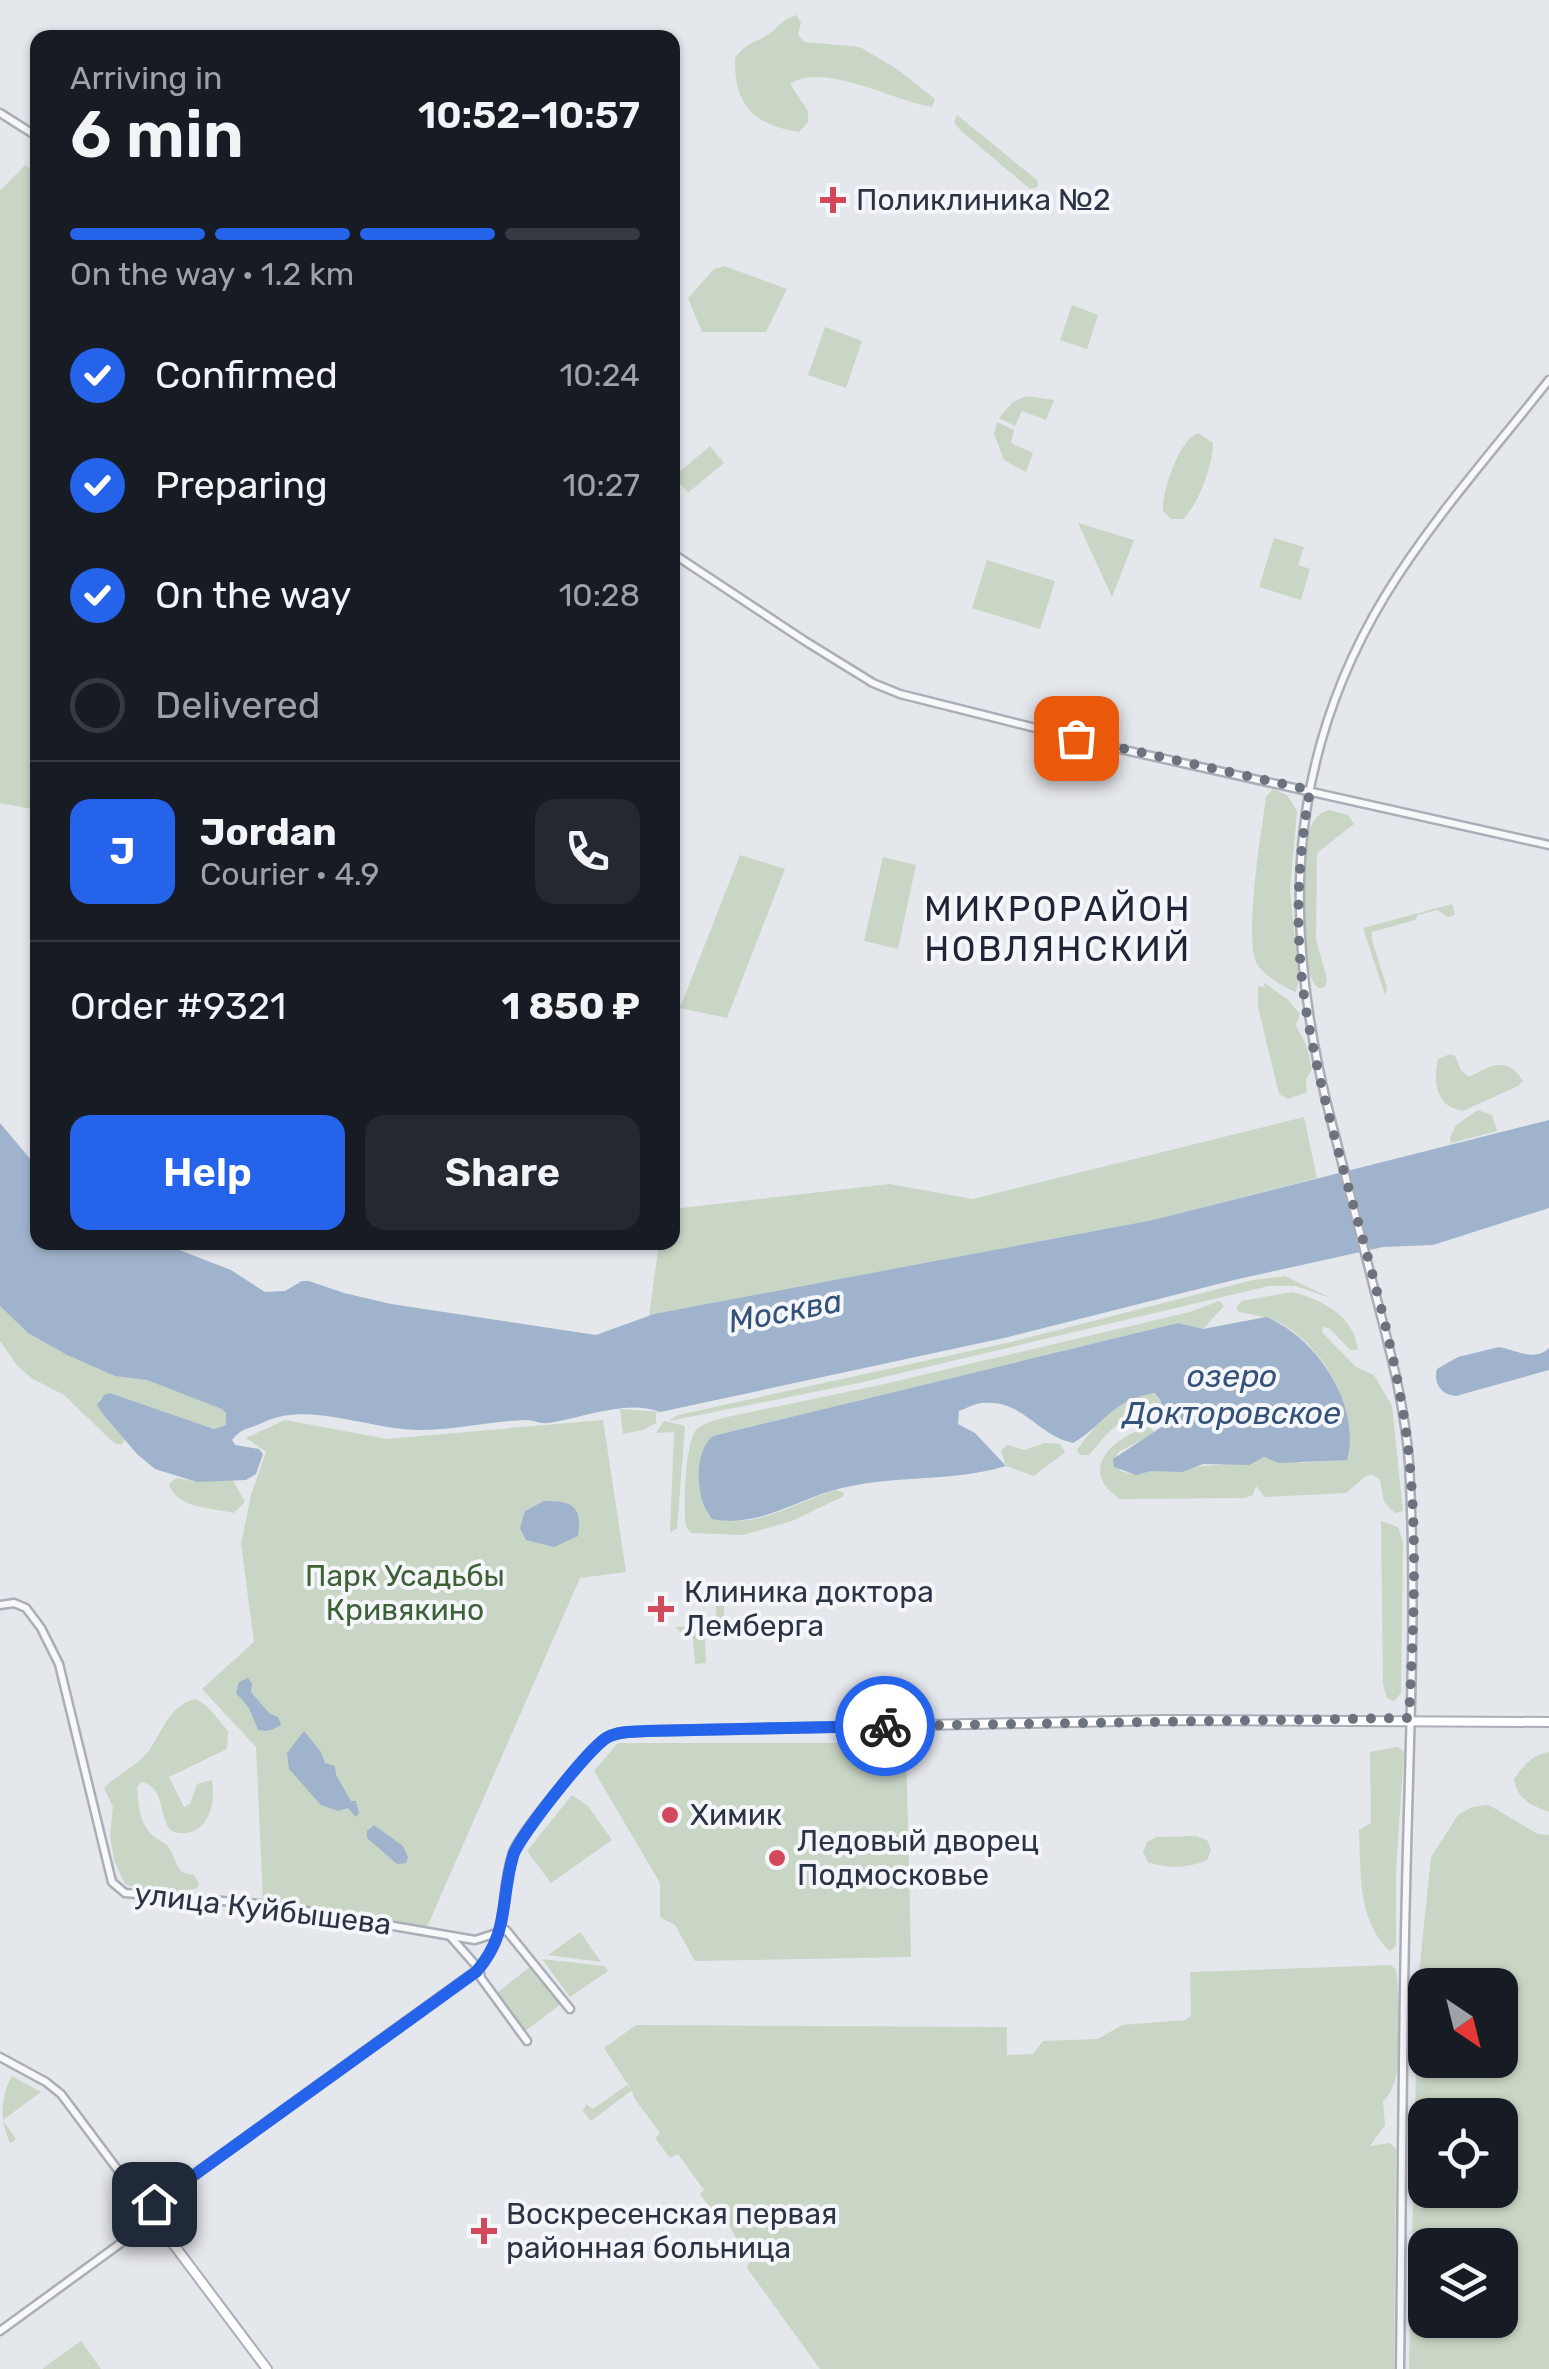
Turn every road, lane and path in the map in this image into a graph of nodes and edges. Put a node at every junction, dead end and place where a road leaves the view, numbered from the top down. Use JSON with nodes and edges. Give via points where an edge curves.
{"nodes":[{"id":1,"x":0,"y":112,"type":"edge"},
{"id":2,"x":30,"y":132,"type":"edge"},
{"id":3,"x":1549,"y":380,"type":"edge"},
{"id":4,"x":680,"y":558,"type":"edge"},
{"id":5,"x":1310,"y":790,"type":"junction"},
{"id":6,"x":1549,"y":845,"type":"edge"},
{"id":7,"x":0,"y":1606,"type":"edge"},
{"id":8,"x":1409,"y":1718,"type":"junction"},
{"id":9,"x":1549,"y":1722,"type":"edge"},
{"id":10,"x":502,"y":1929,"type":"junction"},
{"id":11,"x":449,"y":1935,"type":"junction"},
{"id":12,"x":479,"y":1968,"type":"junction"},
{"id":13,"x":570,"y":2009,"type":"dead end"},
{"id":14,"x":527,"y":2040,"type":"dead end"},
{"id":15,"x":0,"y":2057,"type":"edge"},
{"id":16,"x":147,"y":2209,"type":"junction"},
{"id":17,"x":154,"y":2218,"type":"junction"},
{"id":18,"x":0,"y":2331,"type":"edge"},
{"id":19,"x":268,"y":2369,"type":"edge"},
{"id":20,"x":1400,"y":2369,"type":"edge"}],
"edges":[{"from":1,"to":2,"type":"street"},
{"from":3,"to":5,"type":"street","via":[[1423,539],[1371,620],[1316,749]]},
{"from":4,"to":5,"type":"street","via":[[900,694]]},
{"from":5,"to":6,"type":"street"},
{"from":5,"to":8,"type":"street","via":[[1298,924],[1306,1008],[1407,1435]]},
{"from":7,"to":11,"type":"street","name":"улица Куйбышева","via":[[26,1608],[58,1664],[117,1889],[271,1905]]},
{"from":8,"to":9,"type":"main road"},
{"from":8,"to":10,"type":"main road","via":[[614,1734],[517,1846]]},
{"from":8,"to":20,"type":"street"},
{"from":10,"to":11,"type":"street","via":[[481,1940]]},
{"from":10,"to":12,"type":"main road"},
{"from":10,"to":13,"type":"street"},
{"from":11,"to":12,"type":"street"},
{"from":12,"to":14,"type":"street"},
{"from":12,"to":16,"type":"main road"},
{"from":15,"to":16,"type":"street","via":[[61,2094]]},
{"from":16,"to":17,"type":"main road"},
{"from":17,"to":18,"type":"street"},
{"from":17,"to":19,"type":"main road"}]}
